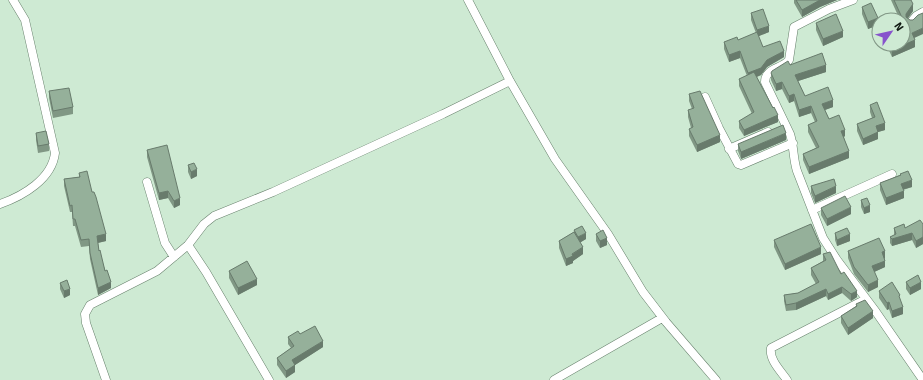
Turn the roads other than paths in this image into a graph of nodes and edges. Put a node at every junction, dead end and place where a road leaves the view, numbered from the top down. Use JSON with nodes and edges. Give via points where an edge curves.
{"nodes":[{"id":1,"x":13,"y":0,"type":"edge"},
{"id":2,"x":468,"y":0,"type":"edge"},
{"id":3,"x":853,"y":0,"type":"edge"},
{"id":4,"x":923,"y":12,"type":"edge"},
{"id":5,"x":911,"y":22,"type":"edge"},
{"id":6,"x":510,"y":81,"type":"junction"},
{"id":7,"x":705,"y":97,"type":"dead end"},
{"id":8,"x":785,"y":125,"type":"junction"},
{"id":9,"x":793,"y":143,"type":"junction"},
{"id":10,"x":729,"y":149,"type":"junction"},
{"id":11,"x":892,"y":174,"type":"dead end"},
{"id":12,"x":147,"y":182,"type":"dead end"},
{"id":13,"x":0,"y":204,"type":"edge"},
{"id":14,"x":812,"y":210,"type":"junction"},
{"id":15,"x":188,"y":245,"type":"junction"},
{"id":16,"x":174,"y":257,"type":"junction"},
{"id":17,"x":866,"y":299,"type":"junction"},
{"id":18,"x":662,"y":318,"type":"junction"},
{"id":19,"x":106,"y":380,"type":"edge"},
{"id":20,"x":269,"y":380,"type":"edge"},
{"id":21,"x":554,"y":380,"type":"edge"},
{"id":22,"x":716,"y":380,"type":"edge"},
{"id":23,"x":787,"y":380,"type":"edge"},
{"id":24,"x":922,"y":380,"type":"edge"}],
"edges":[{"from":1,"to":13,"type":"street","via":[[25,20],[55,153],[54,162],[45,175],[18,196]]},
{"from":2,"to":6,"type":"street"},
{"from":3,"to":8,"type":"street","via":[[794,27],[789,60],[765,76],[765,82]]},
{"from":4,"to":5,"type":"street"},
{"from":6,"to":15,"type":"street","via":[[280,189],[214,216],[200,227]]},
{"from":6,"to":18,"type":"street","via":[[555,159],[608,234]]},
{"from":7,"to":10,"type":"street"},
{"from":8,"to":9,"type":"street"},
{"from":8,"to":10,"type":"street"},
{"from":9,"to":10,"type":"street","via":[[741,165],[735,161]]},
{"from":9,"to":14,"type":"street","via":[[793,160]]},
{"from":11,"to":14,"type":"street"},
{"from":12,"to":16,"type":"street","via":[[165,244]]},
{"from":14,"to":17,"type":"street","via":[[823,238]]},
{"from":15,"to":16,"type":"street"},
{"from":15,"to":20,"type":"street"},
{"from":16,"to":19,"type":"street","via":[[157,271],[118,293],[95,302],[87,310],[85,314],[88,332]]},
{"from":17,"to":23,"type":"street","via":[[771,348],[770,353]]},
{"from":17,"to":24,"type":"street"},
{"from":18,"to":21,"type":"street"},
{"from":18,"to":22,"type":"street"}]}
